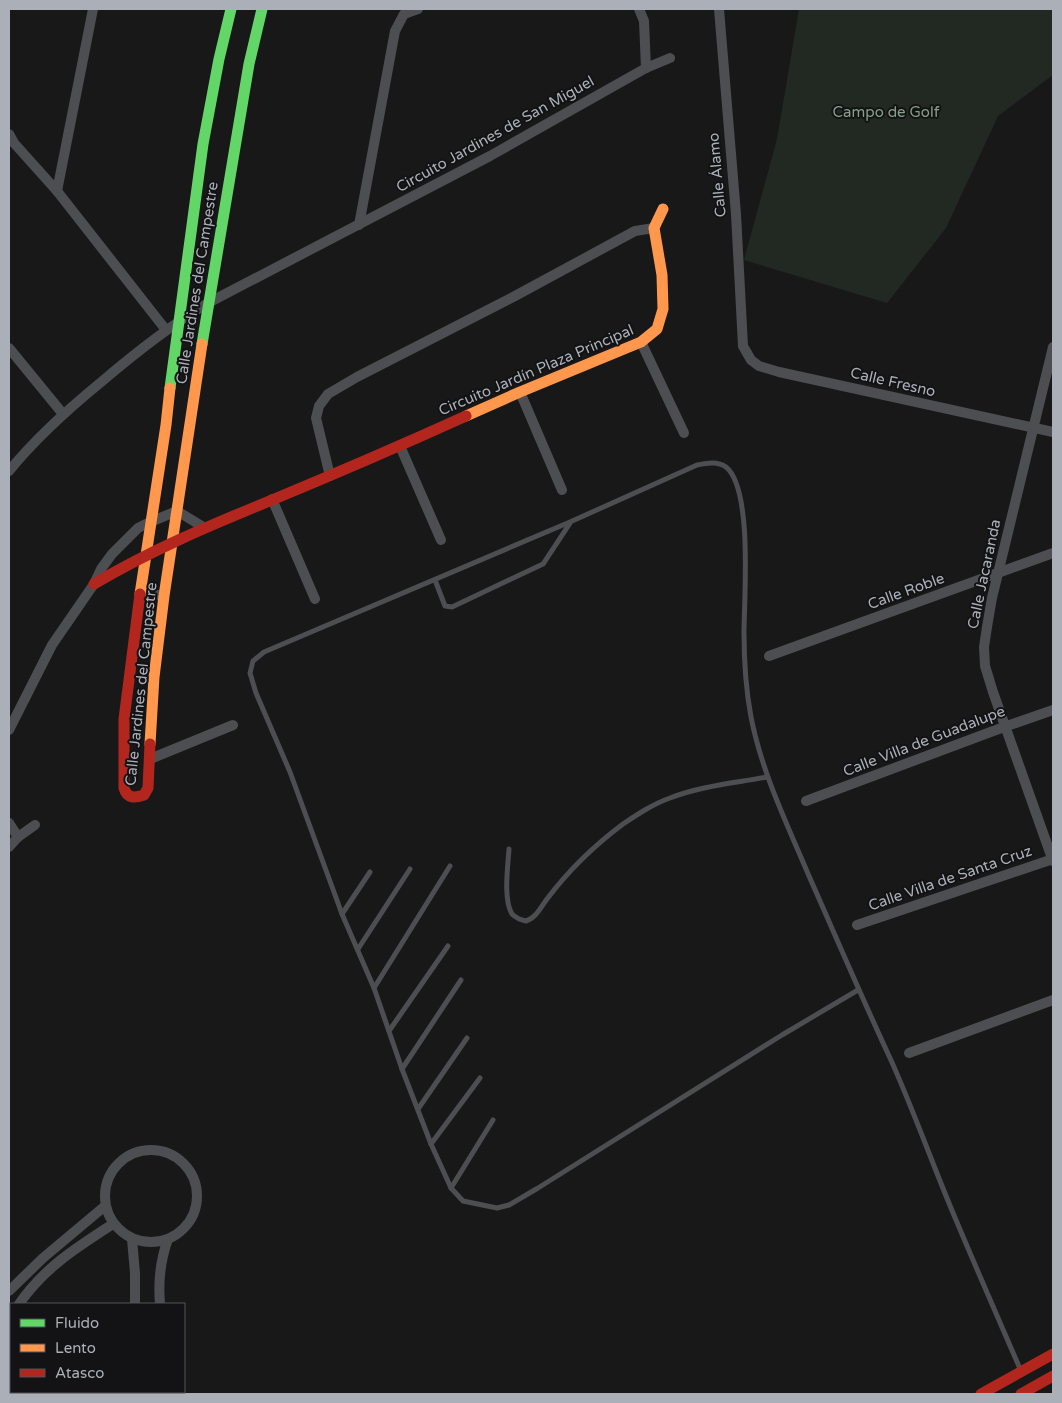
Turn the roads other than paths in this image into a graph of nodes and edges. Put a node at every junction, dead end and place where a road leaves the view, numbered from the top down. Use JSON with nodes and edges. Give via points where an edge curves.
{"nodes":[{"id":1,"x":93,"y":9,"type":"edge"},
{"id":2,"x":231,"y":9,"type":"edge"},
{"id":3,"x":262,"y":9,"type":"edge"},
{"id":4,"x":418,"y":9,"type":"edge"},
{"id":5,"x":639,"y":9,"type":"edge"},
{"id":6,"x":719,"y":9,"type":"edge"},
{"id":7,"x":670,"y":58,"type":"dead end"},
{"id":8,"x":646,"y":68,"type":"junction"},
{"id":9,"x":9,"y":134,"type":"edge"},
{"id":10,"x":57,"y":191,"type":"junction"},
{"id":11,"x":663,"y":209,"type":"dead end"},
{"id":12,"x":359,"y":225,"type":"junction"},
{"id":13,"x":654,"y":228,"type":"junction"},
{"id":14,"x":208,"y":304,"type":"junction"},
{"id":15,"x":178,"y":321,"type":"junction"},
{"id":16,"x":166,"y":330,"type":"junction"},
{"id":17,"x":743,"y":339,"type":"joint"},
{"id":18,"x":641,"y":342,"type":"junction"},
{"id":19,"x":1053,"y":347,"type":"edge"},
{"id":20,"x":9,"y":348,"type":"edge"},
{"id":21,"x":520,"y":392,"type":"junction"},
{"id":22,"x":63,"y":414,"type":"junction"},
{"id":23,"x":1034,"y":428,"type":"junction"},
{"id":24,"x":1053,"y":432,"type":"edge"},
{"id":25,"x":684,"y":433,"type":"dead end"},
{"id":26,"x":400,"y":446,"type":"junction"},
{"id":27,"x":9,"y":471,"type":"edge"},
{"id":28,"x":330,"y":476,"type":"junction"},
{"id":29,"x":562,"y":490,"type":"dead end"},
{"id":30,"x":272,"y":500,"type":"junction"},
{"id":31,"x":177,"y":511,"type":"junction"},
{"id":32,"x":150,"y":522,"type":"junction"},
{"id":33,"x":570,"y":522,"type":"junction"},
{"id":34,"x":205,"y":528,"type":"junction"},
{"id":35,"x":441,"y":540,"type":"dead end"},
{"id":36,"x":174,"y":543,"type":"junction"},
{"id":37,"x":147,"y":554,"type":"junction"},
{"id":38,"x":1053,"y":554,"type":"edge"},
{"id":39,"x":999,"y":573,"type":"junction"},
{"id":40,"x":435,"y":580,"type":"junction"},
{"id":41,"x":94,"y":584,"type":"junction"},
{"id":42,"x":140,"y":592,"type":"junction"},
{"id":43,"x":164,"y":596,"type":"junction"},
{"id":44,"x":315,"y":599,"type":"dead end"},
{"id":45,"x":769,"y":656,"type":"dead end"},
{"id":46,"x":1053,"y":710,"type":"edge"},
{"id":47,"x":233,"y":725,"type":"dead end"},
{"id":48,"x":1004,"y":727,"type":"junction"},
{"id":49,"x":9,"y":730,"type":"edge"},
{"id":50,"x":150,"y":759,"type":"junction"},
{"id":51,"x":767,"y":777,"type":"junction"},
{"id":52,"x":806,"y":801,"type":"dead end"},
{"id":53,"x":9,"y":823,"type":"edge"},
{"id":54,"x":35,"y":826,"type":"dead end"},
{"id":55,"x":18,"y":837,"type":"junction"},
{"id":56,"x":9,"y":847,"type":"edge"},
{"id":57,"x":509,"y":849,"type":"dead end"},
{"id":58,"x":1053,"y":860,"type":"edge"},
{"id":59,"x":450,"y":866,"type":"dead end"},
{"id":60,"x":410,"y":869,"type":"dead end"},
{"id":61,"x":370,"y":872,"type":"dead end"},
{"id":62,"x":342,"y":914,"type":"junction"},
{"id":63,"x":857,"y":925,"type":"dead end"},
{"id":64,"x":448,"y":946,"type":"dead end"},
{"id":65,"x":358,"y":949,"type":"junction"},
{"id":66,"x":461,"y":980,"type":"dead end"},
{"id":67,"x":374,"y":988,"type":"junction"},
{"id":68,"x":858,"y":990,"type":"junction"},
{"id":69,"x":1053,"y":1000,"type":"edge"},
{"id":70,"x":389,"y":1031,"type":"junction"},
{"id":71,"x":467,"y":1038,"type":"dead end"},
{"id":72,"x":909,"y":1053,"type":"dead end"},
{"id":73,"x":402,"y":1068,"type":"junction"},
{"id":74,"x":480,"y":1078,"type":"dead end"},
{"id":75,"x":418,"y":1109,"type":"junction"},
{"id":76,"x":493,"y":1120,"type":"dead end"},
{"id":77,"x":431,"y":1144,"type":"junction"},
{"id":78,"x":451,"y":1188,"type":"junction"},
{"id":79,"x":105,"y":1206,"type":"junction"},
{"id":80,"x":113,"y":1224,"type":"junction"},
{"id":81,"x":132,"y":1239,"type":"junction"},
{"id":82,"x":168,"y":1240,"type":"junction"},
{"id":83,"x":9,"y":1291,"type":"edge"},
{"id":84,"x":21,"y":1303,"type":"edge"},
{"id":85,"x":135,"y":1303,"type":"edge"},
{"id":86,"x":160,"y":1303,"type":"edge"},
{"id":87,"x":1053,"y":1354,"type":"edge"},
{"id":88,"x":1021,"y":1371,"type":"junction"},
{"id":89,"x":1053,"y":1376,"type":"edge"},
{"id":90,"x":981,"y":1394,"type":"edge"},
{"id":91,"x":1021,"y":1394,"type":"edge"}],
"edges":[{"from":1,"to":10,"type":"street"},
{"from":2,"to":15,"type":"street","name":"Calle Jardines del Campestre","via":[[218,59],[203,144]]},
{"from":3,"to":14,"type":"street","name":"Calle Jardines del Campestre","via":[[244,92]]},
{"from":4,"to":12,"type":"street","via":[[404,14],[395,31]]},
{"from":5,"to":8,"type":"street","via":[[644,21]]},
{"from":6,"to":17,"type":"street","name":"Calle Álamo"},
{"from":7,"to":8,"type":"street","name":"Circuito Jardines de San Miguel"},
{"from":8,"to":12,"type":"street","name":"Circuito Jardines de San Miguel"},
{"from":9,"to":10,"type":"street"},
{"from":10,"to":16,"type":"street"},
{"from":11,"to":13,"type":"street"},
{"from":12,"to":14,"type":"street","name":"Circuito Jardines de San Miguel"},
{"from":13,"to":18,"type":"street","name":"Circuito Jardín Plaza Principal","via":[[662,275],[663,309],[657,329]]},
{"from":13,"to":28,"type":"street","via":[[635,231],[328,394],[318,406],[316,418]]},
{"from":14,"to":15,"type":"street","name":"Circuito Jardines de San Miguel"},
{"from":14,"to":31,"type":"street","name":"Calle Jardines del Campestre"},
{"from":15,"to":16,"type":"street","name":"Circuito Jardines de San Miguel"},
{"from":15,"to":32,"type":"street","name":"Calle Jardines del Campestre"},
{"from":16,"to":22,"type":"street","name":"Circuito Jardines de San Miguel"},
{"from":17,"to":23,"type":"street","name":"Calle Fresno","via":[[745,352],[759,366]]},
{"from":18,"to":21,"type":"street","name":"Circuito Jardín Plaza Principal"},
{"from":18,"to":25,"type":"street"},
{"from":19,"to":23,"type":"street","name":"Calle Jacaranda"},
{"from":20,"to":22,"type":"street"},
{"from":21,"to":26,"type":"street","name":"Circuito Jardín Plaza Principal"},
{"from":21,"to":29,"type":"street"},
{"from":22,"to":27,"type":"street","name":"Circuito Jardines de San Miguel"},
{"from":23,"to":24,"type":"street","name":"Calle Fresno"},
{"from":23,"to":39,"type":"street","name":"Calle Jacaranda"},
{"from":26,"to":28,"type":"street","name":"Circuito Jardín Plaza Principal"},
{"from":26,"to":35,"type":"street"},
{"from":28,"to":30,"type":"street","name":"Circuito Jardín Plaza Principal"},
{"from":30,"to":34,"type":"street","name":"Circuito Jardín Plaza Principal"},
{"from":30,"to":44,"type":"street"},
{"from":31,"to":32,"type":"street"},
{"from":31,"to":34,"type":"street"},
{"from":31,"to":36,"type":"street","name":"Calle Jardines del Campestre"},
{"from":32,"to":37,"type":"street","name":"Calle Jardines del Campestre"},
{"from":32,"to":41,"type":"street","via":[[118,546]]},
{"from":33,"to":40,"type":"lane"},
{"from":33,"to":40,"type":"lane","via":[[543,564],[452,607],[446,606]]},
{"from":33,"to":51,"type":"lane","via":[[697,465],[720,464],[732,474],[744,523],[744,636],[748,697]]},
{"from":34,"to":36,"type":"street","name":"Circuito Jardín Plaza Principal"},
{"from":36,"to":37,"type":"street","name":"Circuito Jardín Plaza Principal"},
{"from":36,"to":43,"type":"street","name":"Calle Jardines del Campestre"},
{"from":37,"to":41,"type":"street","name":"Circuito Jardín Plaza Principal"},
{"from":37,"to":42,"type":"street","name":"Calle Jardines del Campestre"},
{"from":38,"to":39,"type":"street","name":"Calle Roble"},
{"from":39,"to":45,"type":"street","name":"Calle Roble"},
{"from":39,"to":48,"type":"street","name":"Calle Jacaranda","via":[[987,627],[984,666]]},
{"from":40,"to":62,"type":"lane","via":[[264,652],[252,661],[250,667],[250,677],[290,772]]},
{"from":41,"to":49,"type":"street","via":[[49,651]]},
{"from":42,"to":43,"type":"street"},
{"from":42,"to":50,"type":"street","name":"Calle Jardines del Campestre","via":[[124,720],[124,792],[128,797],[140,798],[146,792]]},
{"from":43,"to":50,"type":"street","name":"Calle Jardines del Campestre","via":[[154,677]]},
{"from":46,"to":48,"type":"street","name":"Calle Villa de Guadalupe"},
{"from":47,"to":50,"type":"street"},
{"from":48,"to":52,"type":"street","name":"Calle Villa de Guadalupe"},
{"from":48,"to":58,"type":"street","name":"Calle Jacaranda"},
{"from":51,"to":57,"type":"lane","via":[[680,794],[640,813],[592,850],[563,879],[536,914],[526,921],[515,917],[509,905]]},
{"from":51,"to":68,"type":"lane"},
{"from":53,"to":55,"type":"street"},
{"from":54,"to":55,"type":"street"},
{"from":55,"to":56,"type":"street"},
{"from":58,"to":63,"type":"street","name":"Calle Villa de Santa Cruz"},
{"from":59,"to":67,"type":"lane"},
{"from":60,"to":65,"type":"lane"},
{"from":61,"to":62,"type":"lane"},
{"from":62,"to":65,"type":"lane"},
{"from":64,"to":70,"type":"lane"},
{"from":65,"to":67,"type":"lane"},
{"from":66,"to":73,"type":"lane"},
{"from":67,"to":70,"type":"lane"},
{"from":68,"to":78,"type":"lane","via":[[509,1205],[497,1208],[472,1204],[463,1201]]},
{"from":68,"to":88,"type":"lane"},
{"from":69,"to":72,"type":"street"},
{"from":70,"to":73,"type":"lane"},
{"from":71,"to":75,"type":"lane"},
{"from":73,"to":75,"type":"lane"},
{"from":74,"to":77,"type":"lane"},
{"from":75,"to":77,"type":"lane"},
{"from":76,"to":78,"type":"lane"},
{"from":77,"to":78,"type":"lane"},
{"from":79,"to":80,"type":"street"},
{"from":79,"to":82,"type":"street","via":[[104,1190],[120,1161],[149,1149],[180,1159],[196,1186],[197,1203],[192,1218],[182,1231]]},
{"from":79,"to":83,"type":"street"},
{"from":80,"to":81,"type":"street"},
{"from":80,"to":84,"type":"street","via":[[54,1264]]},
{"from":81,"to":82,"type":"street","via":[[150,1243]]},
{"from":81,"to":85,"type":"street"},
{"from":82,"to":86,"type":"street","via":[[160,1267]]},
{"from":87,"to":88,"type":"street"},
{"from":88,"to":90,"type":"street"},
{"from":89,"to":91,"type":"street"}]}
